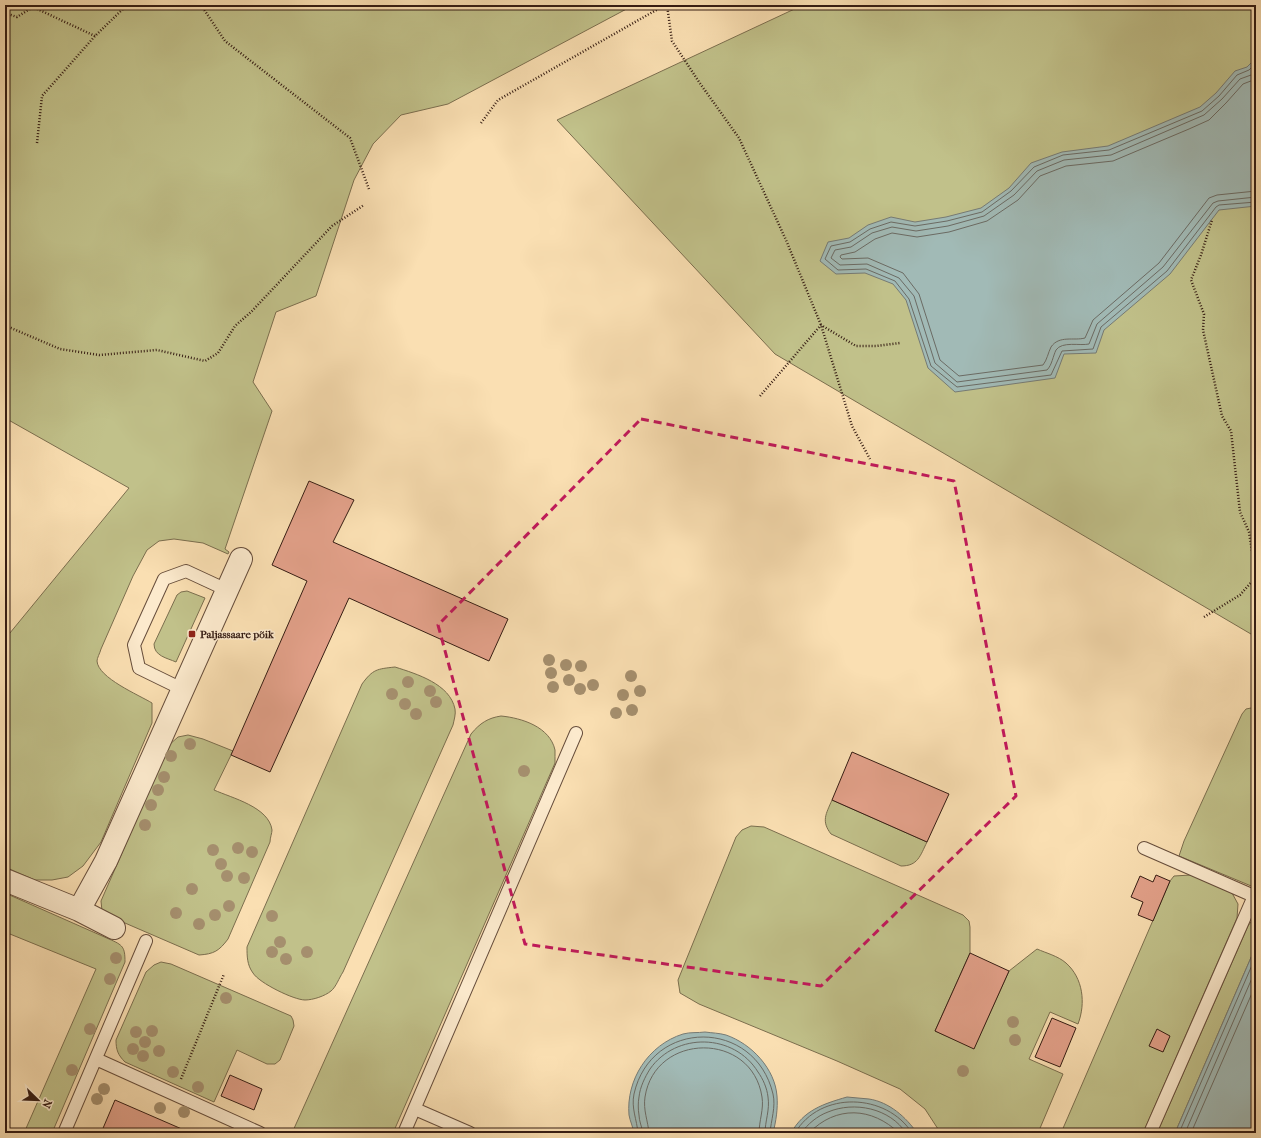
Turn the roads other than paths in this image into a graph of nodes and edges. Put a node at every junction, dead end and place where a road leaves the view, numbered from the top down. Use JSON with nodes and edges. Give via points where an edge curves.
{"nodes":[{"id":1,"x":241,"y":559,"type":"dead end"},
{"id":2,"x":227,"y":590,"type":"junction"},
{"id":3,"x":182,"y":689,"type":"junction"},
{"id":4,"x":576,"y":732,"type":"dead end"},
{"id":5,"x":1144,"y":848,"type":"dead end"},
{"id":6,"x":5,"y":880,"type":"edge"},
{"id":7,"x":1255,"y":896,"type":"edge"},
{"id":8,"x":79,"y":910,"type":"junction"},
{"id":9,"x":114,"y":928,"type":"dead end"},
{"id":10,"x":146,"y":941,"type":"dead end"},
{"id":11,"x":96,"y":1059,"type":"junction"},
{"id":12,"x":415,"y":1109,"type":"junction"},
{"id":13,"x":64,"y":1133,"type":"edge"},
{"id":14,"x":260,"y":1133,"type":"edge"},
{"id":15,"x":404,"y":1133,"type":"edge"},
{"id":16,"x":470,"y":1133,"type":"edge"},
{"id":17,"x":1150,"y":1133,"type":"edge"}],
"edges":[{"from":1,"to":2,"type":"street"},
{"from":2,"to":3,"type":"street"},
{"from":2,"to":3,"type":"lane","via":[[186,571],[164,579],[134,645],[138,668]]},
{"from":3,"to":8,"type":"street","via":[[106,861]]},
{"from":4,"to":12,"type":"lane"},
{"from":5,"to":7,"type":"lane"},
{"from":6,"to":8,"type":"street"},
{"from":7,"to":17,"type":"lane"},
{"from":8,"to":9,"type":"street"},
{"from":10,"to":11,"type":"lane"},
{"from":11,"to":13,"type":"lane"},
{"from":11,"to":14,"type":"lane"},
{"from":12,"to":15,"type":"lane"},
{"from":12,"to":16,"type":"lane"}]}
